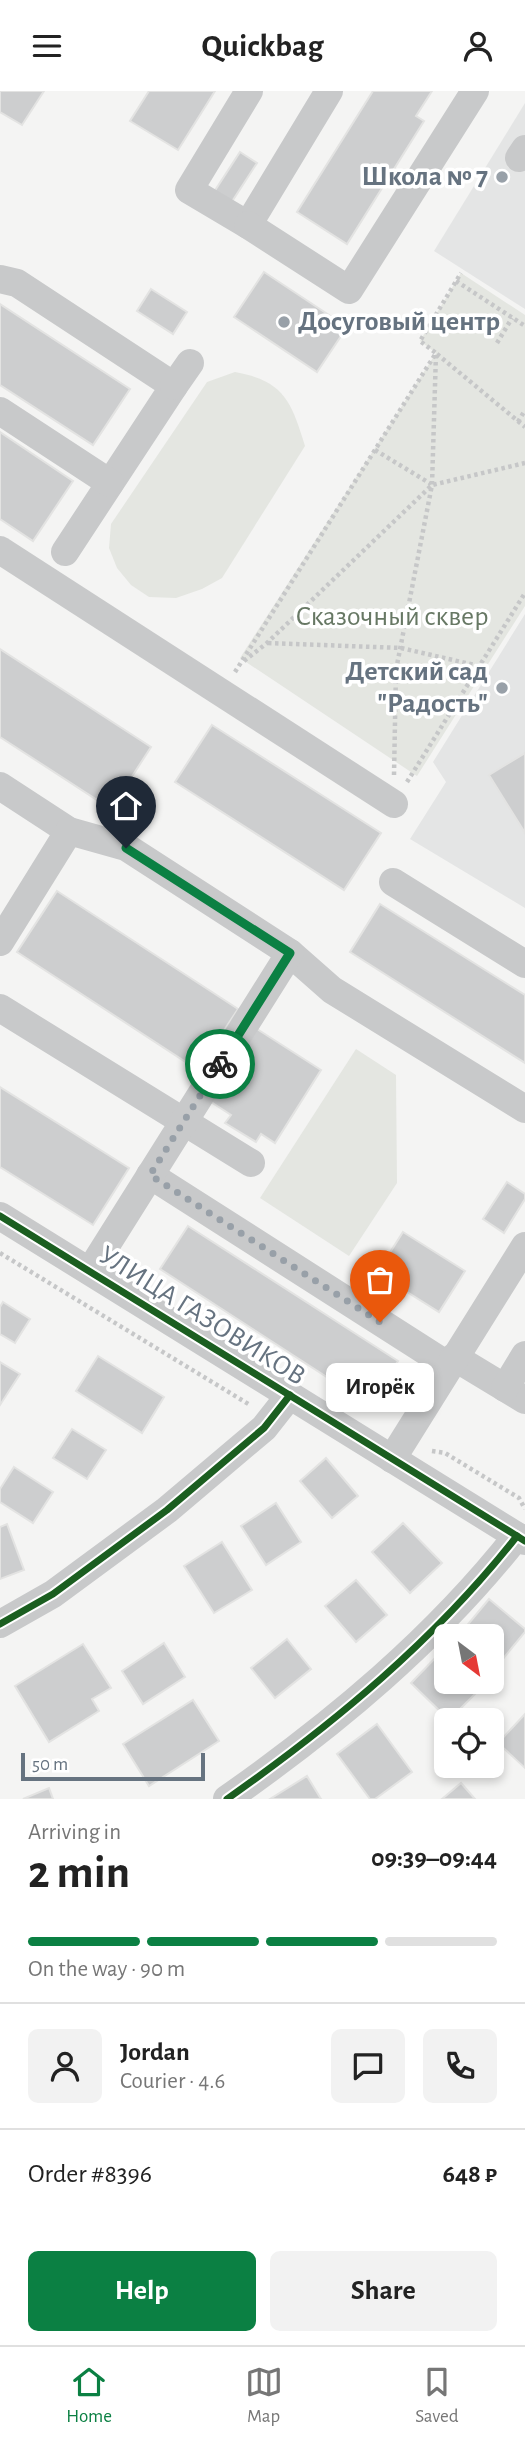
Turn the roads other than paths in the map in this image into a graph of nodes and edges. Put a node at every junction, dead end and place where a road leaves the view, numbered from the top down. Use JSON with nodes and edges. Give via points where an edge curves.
{"nodes":[{"id":1,"x":249,"y":91,"type":"edge"},
{"id":2,"x":329,"y":91,"type":"edge"},
{"id":3,"x":475,"y":91,"type":"edge"},
{"id":4,"x":247,"y":225,"type":"junction"},
{"id":5,"x":0,"y":279,"type":"edge"},
{"id":6,"x":0,"y":411,"type":"edge"},
{"id":7,"x":110,"y":483,"type":"junction"},
{"id":8,"x":65,"y":552,"type":"dead end"},
{"id":9,"x":1,"y":554,"type":"edge"},
{"id":10,"x":0,"y":786,"type":"edge"},
{"id":11,"x":394,"y":804,"type":"road end"},
{"id":12,"x":69,"y":831,"type":"junction"},
{"id":13,"x":393,"y":882,"type":"dead end"},
{"id":14,"x":0,"y":943,"type":"edge"},
{"id":15,"x":290,"y":953,"type":"junction"},
{"id":16,"x":525,"y":964,"type":"edge"},
{"id":17,"x":0,"y":1008,"type":"edge"},
{"id":18,"x":525,"y":1109,"type":"edge"},
{"id":19,"x":184,"y":1122,"type":"junction"},
{"id":20,"x":251,"y":1163,"type":"dead end"},
{"id":21,"x":150,"y":1175,"type":"junction"},
{"id":22,"x":0,"y":1216,"type":"edge"},
{"id":23,"x":525,"y":1245,"type":"edge"},
{"id":24,"x":90,"y":1271,"type":"junction"},
{"id":25,"x":525,"y":1355,"type":"edge"},
{"id":26,"x":452,"y":1362,"type":"junction"},
{"id":27,"x":515,"y":1394,"type":"edge"},
{"id":28,"x":290,"y":1395,"type":"junction"},
{"id":29,"x":393,"y":1459,"type":"junction"},
{"id":30,"x":521,"y":1539,"type":"edge"},
{"id":31,"x":0,"y":1624,"type":"edge"},
{"id":32,"x":228,"y":1799,"type":"edge"}],
"edges":[{"from":1,"to":4,"type":"street","via":[[189,190]]},
{"from":2,"to":4,"type":"street"},
{"from":3,"to":4,"type":"street","via":[[349,290]]},
{"from":5,"to":7,"type":"street","via":[[17,283],[182,374]]},
{"from":6,"to":7,"type":"street"},
{"from":7,"to":8,"type":"street"},
{"from":9,"to":11,"type":"street"},
{"from":10,"to":12,"type":"street"},
{"from":12,"to":14,"type":"street"},
{"from":12,"to":15,"type":"street","via":[[126,848]]},
{"from":13,"to":16,"type":"street"},
{"from":15,"to":18,"type":"street","via":[[331,991]]},
{"from":15,"to":19,"type":"street"},
{"from":17,"to":19,"type":"street"},
{"from":19,"to":20,"type":"street"},
{"from":19,"to":21,"type":"street"},
{"from":21,"to":24,"type":"street"},
{"from":21,"to":26,"type":"street"},
{"from":22,"to":24,"type":"street","name":"УЛИЦА ГАЗОВИКОВ"},
{"from":23,"to":26,"type":"street"},
{"from":24,"to":28,"type":"street","name":"УЛИЦА ГАЗОВИКОВ"},
{"from":25,"to":27,"type":"street"},
{"from":26,"to":27,"type":"street"},
{"from":26,"to":29,"type":"street"},
{"from":28,"to":29,"type":"street","name":"УЛИЦА ГАЗОВИКОВ"},
{"from":28,"to":31,"type":"street","via":[[264,1428],[167,1510],[53,1594]]},
{"from":29,"to":30,"type":"street","name":"УЛИЦА ГАЗОВИКОВ"},
{"from":30,"to":32,"type":"street","via":[[390,1672]]}]}
